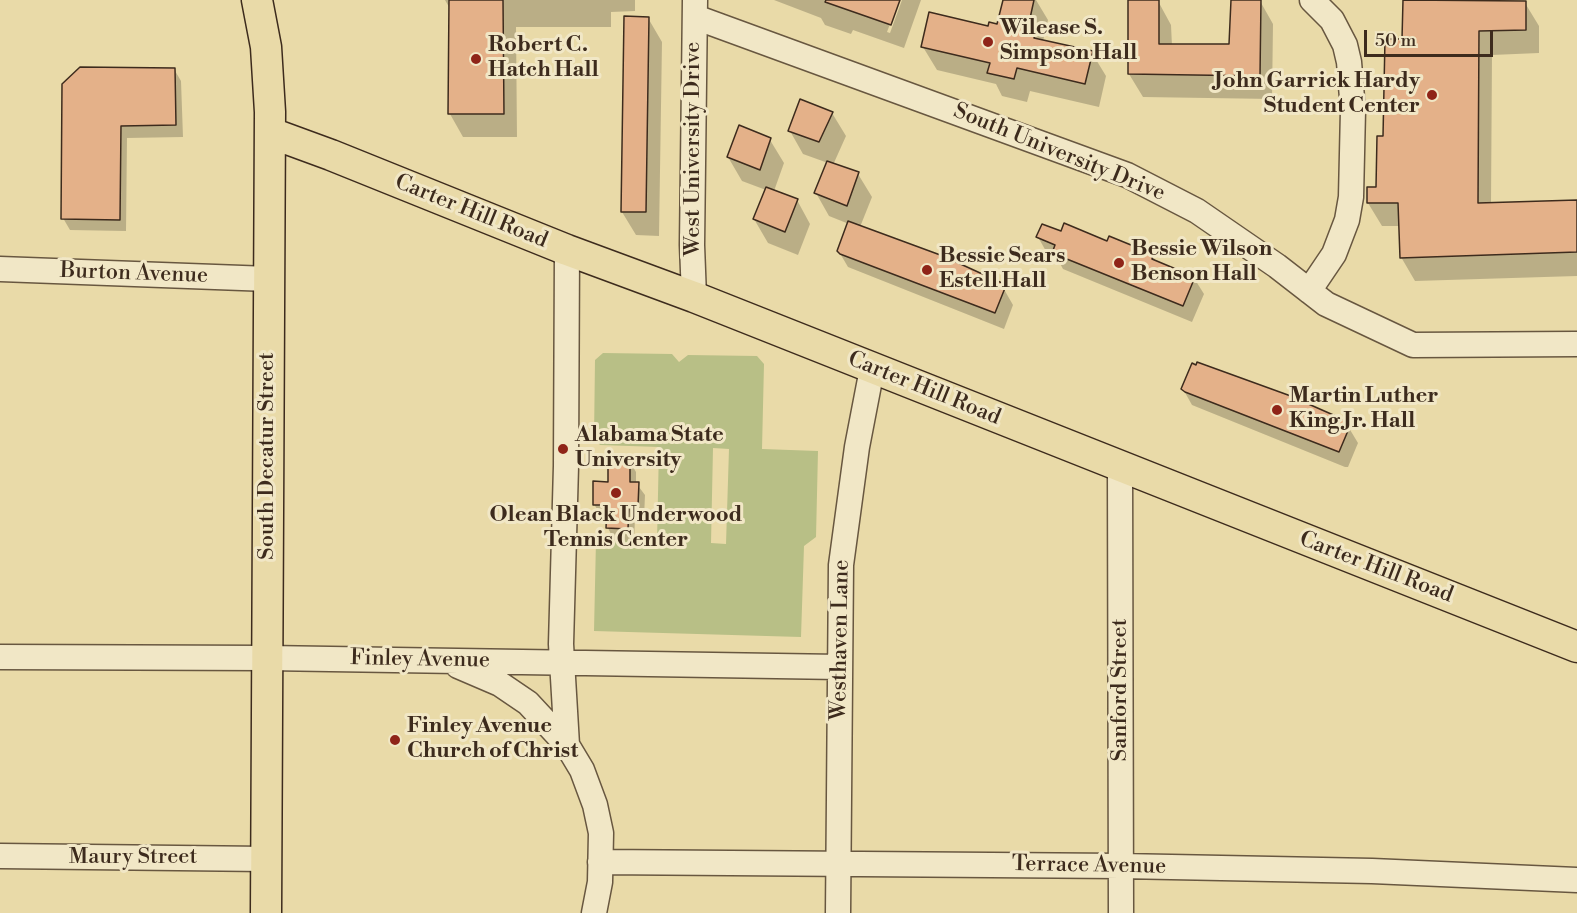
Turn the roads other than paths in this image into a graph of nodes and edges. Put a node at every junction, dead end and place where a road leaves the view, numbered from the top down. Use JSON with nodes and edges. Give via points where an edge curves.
{"nodes":[{"id":1,"x":257,"y":0,"type":"edge"},
{"id":2,"x":1312,"y":0,"type":"edge"},
{"id":3,"x":695,"y":9,"type":"edge"},
{"id":4,"x":271,"y":133,"type":"junction"},
{"id":5,"x":567,"y":250,"type":"junction"},
{"id":6,"x":0,"y":269,"type":"edge"},
{"id":7,"x":269,"y":279,"type":"junction"},
{"id":8,"x":1309,"y":291,"type":"junction"},
{"id":9,"x":694,"y":297,"type":"junction"},
{"id":10,"x":1577,"y":344,"type":"edge"},
{"id":11,"x":872,"y":369,"type":"junction"},
{"id":12,"x":1120,"y":467,"type":"junction"},
{"id":13,"x":1577,"y":647,"type":"edge"},
{"id":14,"x":0,"y":657,"type":"edge"},
{"id":15,"x":267,"y":658,"type":"junction"},
{"id":16,"x":447,"y":661,"type":"junction"},
{"id":17,"x":563,"y":663,"type":"junction"},
{"id":18,"x":840,"y":667,"type":"junction"},
{"id":19,"x":567,"y":745,"type":"junction"},
{"id":20,"x":0,"y":856,"type":"edge"},
{"id":21,"x":266,"y":859,"type":"junction"},
{"id":22,"x":600,"y":862,"type":"junction"},
{"id":23,"x":838,"y":864,"type":"junction"},
{"id":24,"x":1121,"y":866,"type":"junction"},
{"id":25,"x":1577,"y":880,"type":"edge"},
{"id":26,"x":266,"y":913,"type":"edge"},
{"id":27,"x":594,"y":913,"type":"edge"},
{"id":28,"x":838,"y":913,"type":"edge"},
{"id":29,"x":1121,"y":913,"type":"edge"}],
"edges":[{"from":1,"to":4,"type":"main road","name":"South Decatur Street","via":[[266,47]]},
{"from":2,"to":8,"type":"street","via":[[1332,20],[1345,45],[1353,110],[1352,185],[1347,220],[1334,254]]},
{"from":3,"to":8,"type":"street","name":"South University Drive","via":[[1127,175],[1197,211]]},
{"from":3,"to":9,"type":"street","name":"West University Drive"},
{"from":4,"to":5,"type":"main road","name":"Carter Hill Road"},
{"from":4,"to":7,"type":"main road","name":"South Decatur Street"},
{"from":5,"to":9,"type":"main road","name":"Carter Hill Road"},
{"from":5,"to":17,"type":"street"},
{"from":6,"to":7,"type":"street","name":"Burton Avenue"},
{"from":7,"to":15,"type":"main road","name":"South Decatur Street"},
{"from":8,"to":10,"type":"street","name":"South University Drive","via":[[1343,314],[1413,345]]},
{"from":9,"to":11,"type":"main road","name":"Carter Hill Road"},
{"from":11,"to":12,"type":"main road","name":"Carter Hill Road"},
{"from":11,"to":18,"type":"street","name":"Westhaven Lane","via":[[841,565]]},
{"from":12,"to":13,"type":"main road","name":"Carter Hill Road"},
{"from":12,"to":24,"type":"street","name":"Sanford Street"},
{"from":14,"to":15,"type":"street","name":"Finley Avenue"},
{"from":15,"to":16,"type":"street","name":"Finley Avenue"},
{"from":15,"to":21,"type":"main road","name":"South Decatur Street"},
{"from":16,"to":17,"type":"street","name":"Finley Avenue"},
{"from":16,"to":19,"type":"street","via":[[500,684],[528,703]]},
{"from":17,"to":18,"type":"street","name":"Finley Avenue"},
{"from":17,"to":19,"type":"street"},
{"from":18,"to":23,"type":"street","name":"Westhaven Lane"},
{"from":19,"to":22,"type":"street","via":[[582,770],[595,805],[601,833]]},
{"from":20,"to":21,"type":"street","name":"Maury Street"},
{"from":21,"to":26,"type":"main road","name":"South Decatur Street"},
{"from":22,"to":23,"type":"street","name":"Terrace Avenue"},
{"from":22,"to":27,"type":"street"},
{"from":23,"to":24,"type":"street","name":"Terrace Avenue"},
{"from":23,"to":28,"type":"street","name":"Westhaven Lane"},
{"from":24,"to":25,"type":"street","name":"Terrace Avenue"},
{"from":24,"to":29,"type":"street","name":"Sanford Street"}]}
